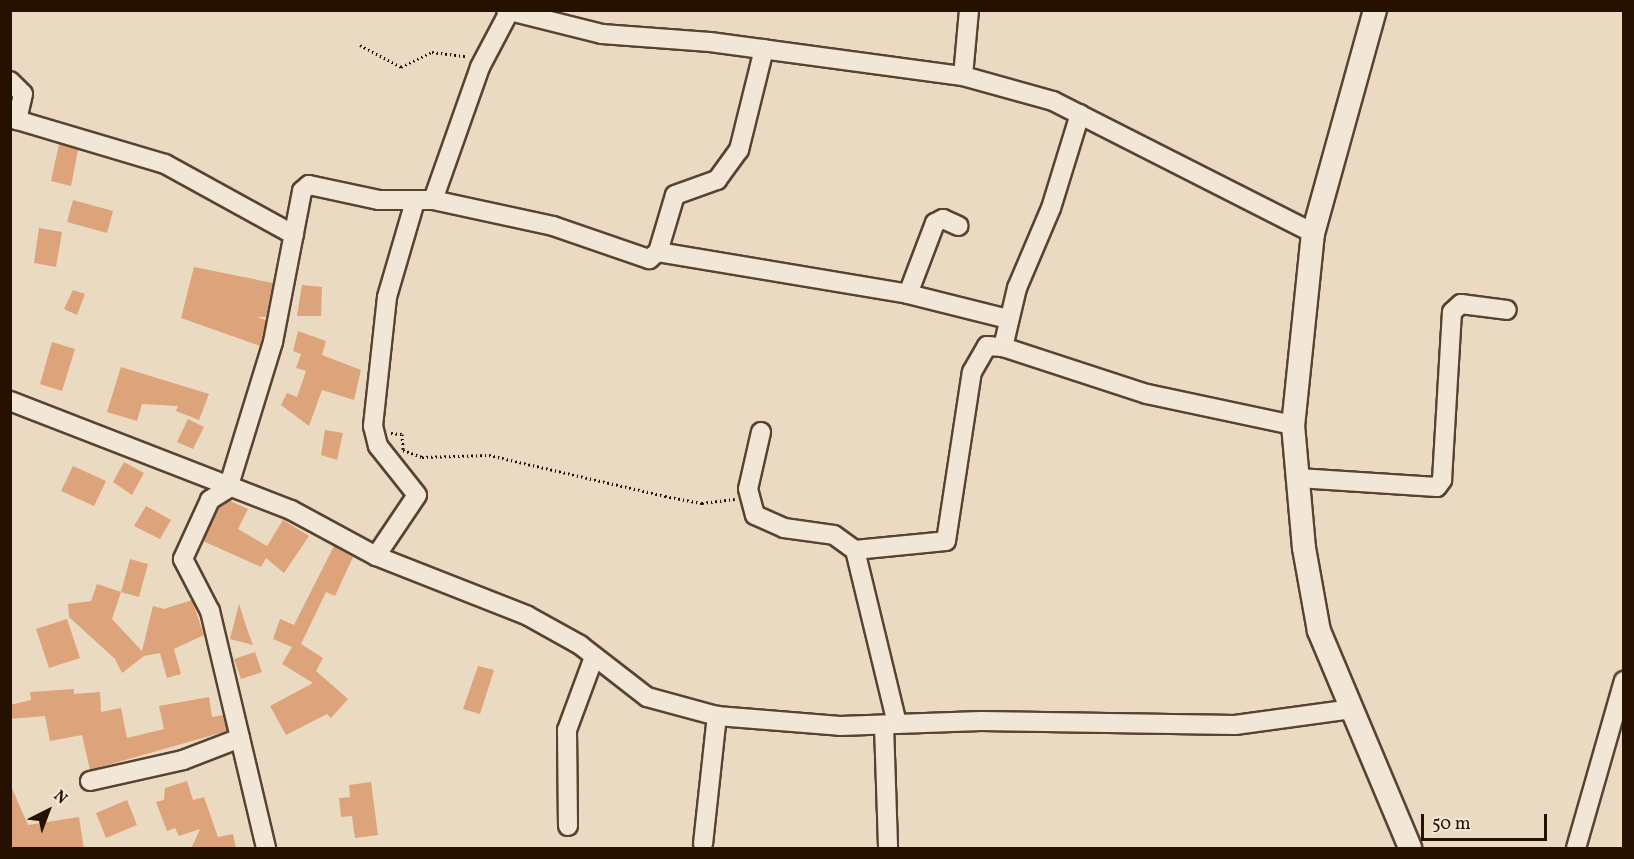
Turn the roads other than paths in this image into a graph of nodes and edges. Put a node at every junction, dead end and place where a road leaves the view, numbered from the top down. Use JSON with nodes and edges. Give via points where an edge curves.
{"nodes":[{"id":1,"x":969,"y":10,"type":"edge"},
{"id":2,"x":1375,"y":10,"type":"edge"},
{"id":3,"x":507,"y":11,"type":"edge"},
{"id":4,"x":764,"y":49,"type":"junction"},
{"id":5,"x":963,"y":76,"type":"junction"},
{"id":6,"x":10,"y":81,"type":"edge"},
{"id":7,"x":1080,"y":114,"type":"junction"},
{"id":8,"x":424,"y":200,"type":"junction"},
{"id":9,"x":959,"y":226,"type":"dead end"},
{"id":10,"x":1313,"y":233,"type":"junction"},
{"id":11,"x":294,"y":236,"type":"junction"},
{"id":12,"x":658,"y":252,"type":"junction"},
{"id":13,"x":908,"y":294,"type":"junction"},
{"id":14,"x":1506,"y":310,"type":"dead end"},
{"id":15,"x":1008,"y":319,"type":"junction"},
{"id":16,"x":1003,"y":347,"type":"junction"},
{"id":17,"x":10,"y":401,"type":"edge"},
{"id":18,"x":1293,"y":425,"type":"junction"},
{"id":19,"x":761,"y":432,"type":"dead end"},
{"id":20,"x":1298,"y":478,"type":"junction"},
{"id":21,"x":230,"y":486,"type":"junction"},
{"id":22,"x":855,"y":550,"type":"junction"},
{"id":23,"x":376,"y":556,"type":"junction"},
{"id":24,"x":594,"y":657,"type":"junction"},
{"id":25,"x":1623,"y":681,"type":"edge"},
{"id":26,"x":1352,"y":709,"type":"junction"},
{"id":27,"x":717,"y":716,"type":"junction"},
{"id":28,"x":891,"y":724,"type":"junction"},
{"id":29,"x":240,"y":738,"type":"junction"},
{"id":30,"x":90,"y":781,"type":"dead end"},
{"id":31,"x":568,"y":826,"type":"dead end"},
{"id":32,"x":703,"y":844,"type":"dead end"},
{"id":33,"x":266,"y":849,"type":"edge"},
{"id":34,"x":888,"y":849,"type":"edge"},
{"id":35,"x":1410,"y":849,"type":"edge"},
{"id":36,"x":1576,"y":849,"type":"edge"}],
"edges":[{"from":1,"to":5,"type":"street"},
{"from":2,"to":10,"type":"street"},
{"from":3,"to":4,"type":"street","via":[[602,34]]},
{"from":3,"to":8,"type":"street"},
{"from":4,"to":5,"type":"street"},
{"from":4,"to":12,"type":"street","via":[[739,150],[717,180],[675,195]]},
{"from":5,"to":7,"type":"street","via":[[1053,101]]},
{"from":6,"to":11,"type":"street","via":[[23,94],[17,120],[165,164]]},
{"from":7,"to":10,"type":"street"},
{"from":7,"to":15,"type":"street","via":[[1052,208]]},
{"from":8,"to":11,"type":"street","via":[[309,185],[302,191]]},
{"from":8,"to":12,"type":"street","via":[[554,226],[649,259]]},
{"from":8,"to":23,"type":"street","via":[[387,297],[374,431],[378,446],[417,495]]},
{"from":9,"to":13,"type":"street","via":[[943,219],[935,223]]},
{"from":10,"to":18,"type":"street"},
{"from":11,"to":21,"type":"street","via":[[273,342]]},
{"from":12,"to":13,"type":"street"},
{"from":13,"to":15,"type":"street"},
{"from":14,"to":20,"type":"street","via":[[1461,304],[1452,312],[1442,480],[1437,487]]},
{"from":15,"to":16,"type":"street"},
{"from":16,"to":18,"type":"street","via":[[1147,394]]},
{"from":16,"to":22,"type":"street","via":[[987,346],[972,372],[946,541]]},
{"from":17,"to":21,"type":"street"},
{"from":18,"to":20,"type":"street"},
{"from":19,"to":22,"type":"street","via":[[748,489],[755,515],[784,528],[834,535]]},
{"from":20,"to":26,"type":"street","via":[[1319,631]]},
{"from":21,"to":23,"type":"street","via":[[291,510]]},
{"from":21,"to":29,"type":"street","via":[[210,500],[183,559],[210,611]]},
{"from":22,"to":28,"type":"street"},
{"from":23,"to":24,"type":"street","via":[[528,616]]},
{"from":24,"to":27,"type":"street","via":[[647,697]]},
{"from":24,"to":31,"type":"street","via":[[567,730]]},
{"from":25,"to":36,"type":"street"},
{"from":26,"to":28,"type":"street","via":[[1235,725]]},
{"from":26,"to":35,"type":"street"},
{"from":27,"to":28,"type":"street"},
{"from":27,"to":32,"type":"street"},
{"from":28,"to":34,"type":"street"},
{"from":29,"to":30,"type":"street","via":[[183,760]]},
{"from":29,"to":33,"type":"street"}]}
